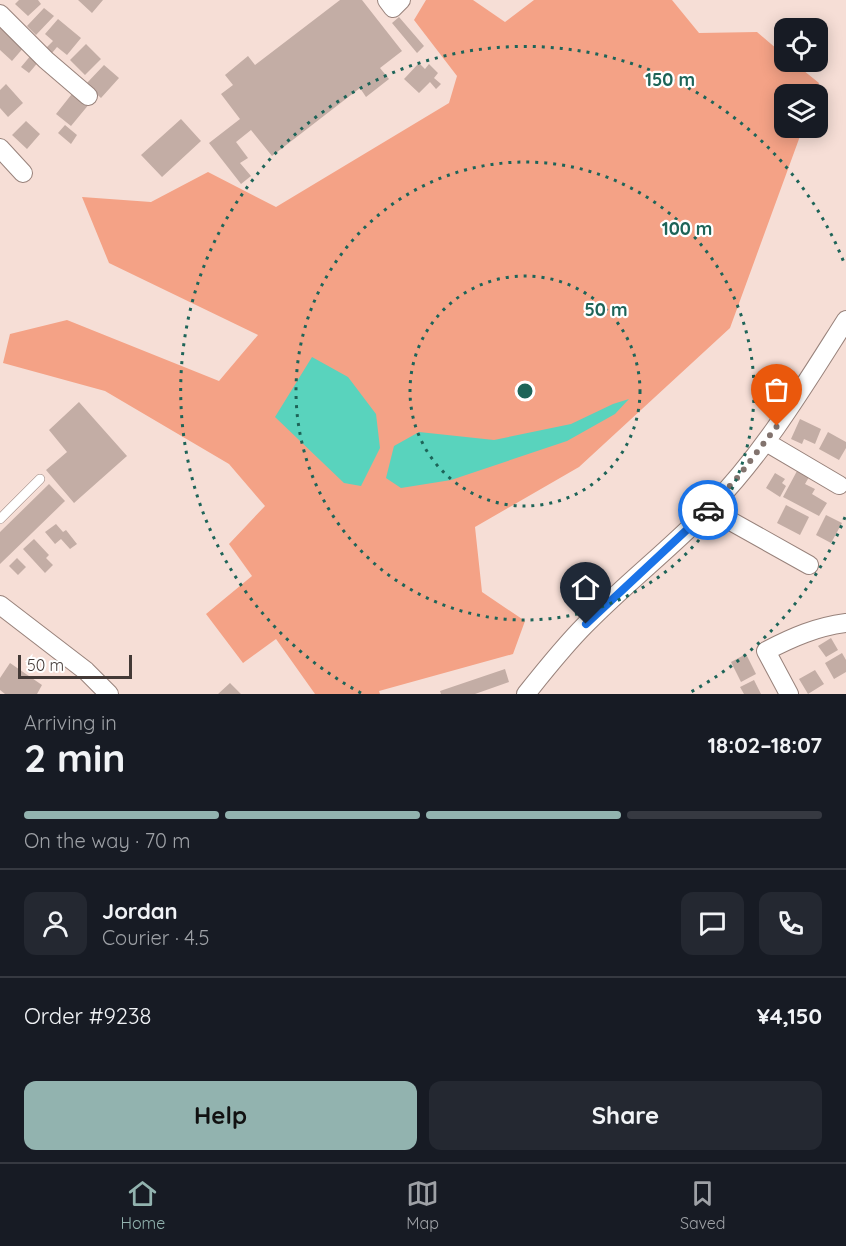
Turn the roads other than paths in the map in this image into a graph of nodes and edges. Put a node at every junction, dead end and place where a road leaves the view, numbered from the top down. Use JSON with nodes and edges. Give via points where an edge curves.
{"nodes":[{"id":1,"x":387,"y":0,"type":"edge"},
{"id":2,"x":401,"y":0,"type":"edge"},
{"id":3,"x":0,"y":14,"type":"edge"},
{"id":4,"x":88,"y":96,"type":"dead end"},
{"id":5,"x":0,"y":148,"type":"edge"},
{"id":6,"x":23,"y":173,"type":"dead end"},
{"id":7,"x":846,"y":320,"type":"edge"},
{"id":8,"x":766,"y":442,"type":"junction"},
{"id":9,"x":40,"y":480,"type":"dead end"},
{"id":10,"x":839,"y":485,"type":"dead end"},
{"id":11,"x":709,"y":509,"type":"junction"},
{"id":12,"x":0,"y":519,"type":"edge"},
{"id":13,"x":809,"y":565,"type":"dead end"},
{"id":14,"x":0,"y":605,"type":"edge"},
{"id":15,"x":846,"y":623,"type":"edge"},
{"id":16,"x":109,"y":694,"type":"edge"},
{"id":17,"x":526,"y":694,"type":"edge"},
{"id":18,"x":789,"y":694,"type":"edge"}],
"edges":[{"from":1,"to":2,"type":"street","via":[[393,8]]},
{"from":3,"to":4,"type":"street"},
{"from":5,"to":6,"type":"street"},
{"from":7,"to":8,"type":"street"},
{"from":8,"to":10,"type":"street"},
{"from":8,"to":11,"type":"street"},
{"from":9,"to":12,"type":"lane"},
{"from":11,"to":13,"type":"street"},
{"from":11,"to":17,"type":"street","via":[[586,624]]},
{"from":14,"to":16,"type":"street","via":[[86,670]]},
{"from":15,"to":18,"type":"street","via":[[803,633],[766,651]]}]}
